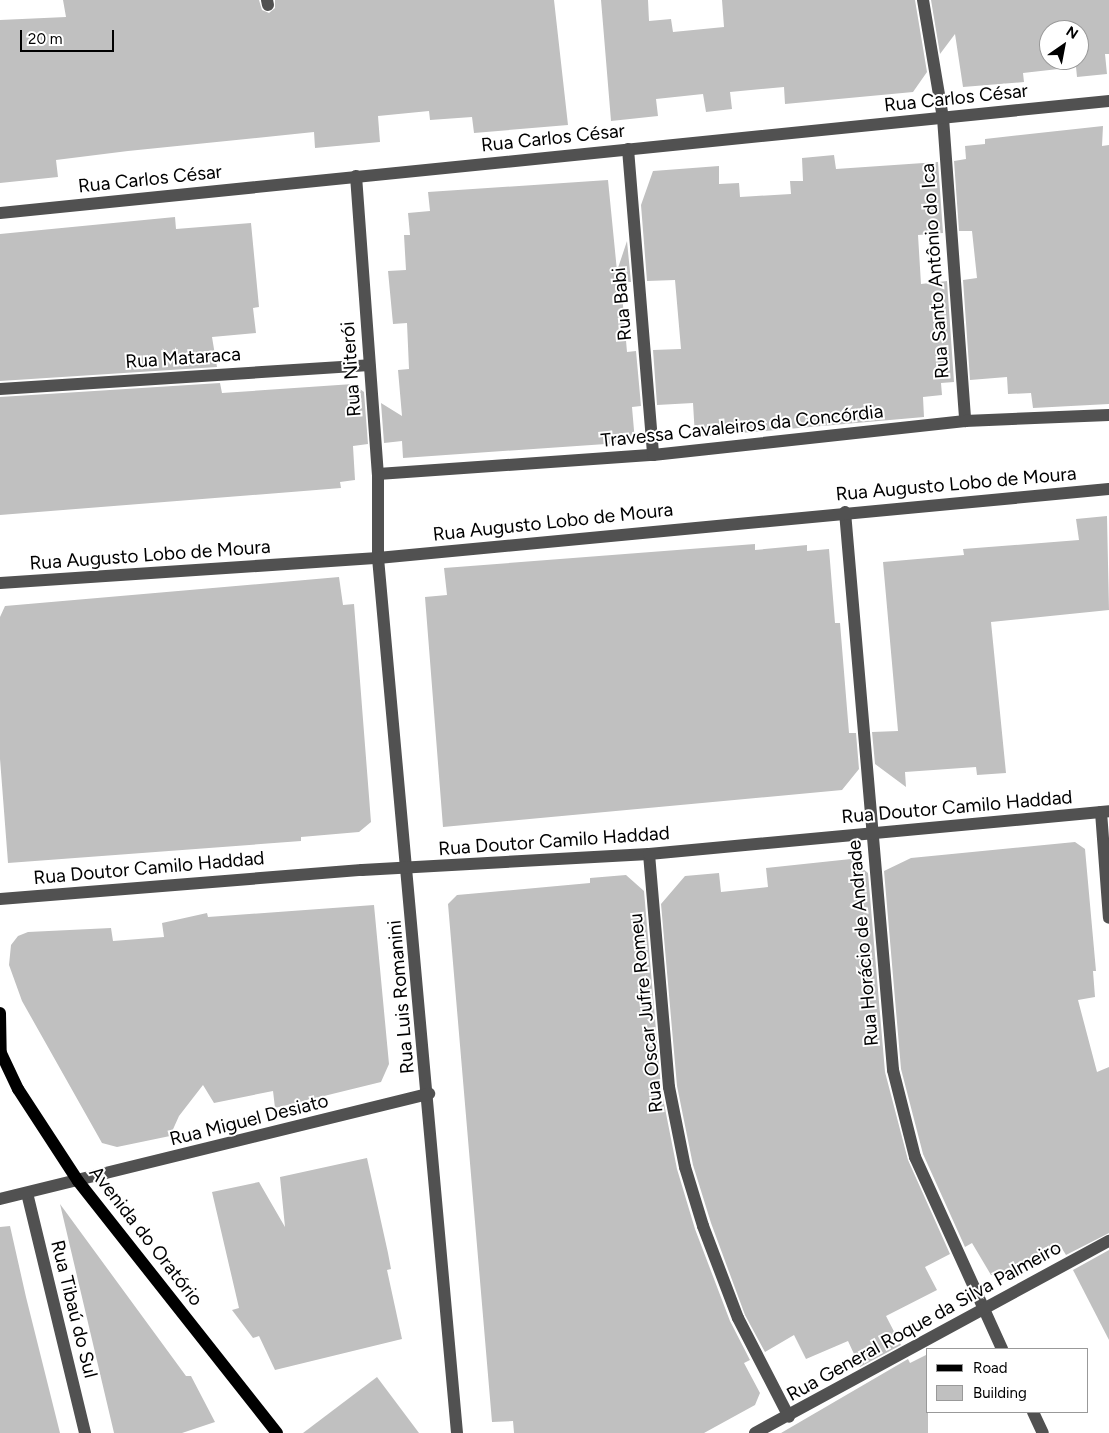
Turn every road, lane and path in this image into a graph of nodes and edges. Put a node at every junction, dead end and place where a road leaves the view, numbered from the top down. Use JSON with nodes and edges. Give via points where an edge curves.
{"nodes":[{"id":1,"x":923,"y":0,"type":"edge"},
{"id":2,"x":1109,"y":101,"type":"edge"},
{"id":3,"x":943,"y":118,"type":"junction"},
{"id":4,"x":628,"y":149,"type":"junction"},
{"id":5,"x":356,"y":176,"type":"junction"},
{"id":6,"x":0,"y":214,"type":"edge"},
{"id":7,"x":369,"y":365,"type":"junction"},
{"id":8,"x":0,"y":390,"type":"edge"},
{"id":9,"x":1109,"y":415,"type":"edge"},
{"id":10,"x":965,"y":422,"type":"junction"},
{"id":11,"x":653,"y":455,"type":"junction"},
{"id":12,"x":378,"y":474,"type":"junction"},
{"id":13,"x":1109,"y":489,"type":"edge"},
{"id":14,"x":844,"y":512,"type":"junction"},
{"id":15,"x":378,"y":558,"type":"junction"},
{"id":16,"x":0,"y":583,"type":"edge"},
{"id":17,"x":1105,"y":812,"type":"edge"},
{"id":18,"x":872,"y":833,"type":"junction"},
{"id":19,"x":649,"y":854,"type":"junction"},
{"id":20,"x":408,"y":868,"type":"junction"},
{"id":21,"x":0,"y":899,"type":"edge"},
{"id":22,"x":1109,"y":918,"type":"edge"},
{"id":23,"x":0,"y":1012,"type":"edge"},
{"id":24,"x":0,"y":1052,"type":"edge"},
{"id":25,"x":429,"y":1094,"type":"junction"},
{"id":26,"x":78,"y":1181,"type":"junction"},
{"id":27,"x":27,"y":1194,"type":"junction"},
{"id":28,"x":0,"y":1199,"type":"edge"},
{"id":29,"x":1109,"y":1241,"type":"edge"},
{"id":30,"x":982,"y":1310,"type":"junction"},
{"id":31,"x":1001,"y":1348,"type":"edge"},
{"id":32,"x":1033,"y":1413,"type":"edge"},
{"id":33,"x":788,"y":1417,"type":"junction"},
{"id":34,"x":85,"y":1433,"type":"edge"},
{"id":35,"x":277,"y":1433,"type":"edge"},
{"id":36,"x":457,"y":1433,"type":"edge"},
{"id":37,"x":756,"y":1433,"type":"edge"},
{"id":38,"x":1043,"y":1433,"type":"edge"}],
"edges":[{"from":1,"to":3,"type":"street","name":"Rua Santo Antônio do Ica"},
{"from":2,"to":3,"type":"street","name":"Rua Carlos César"},
{"from":3,"to":4,"type":"street","name":"Rua Carlos César"},
{"from":3,"to":10,"type":"street","name":"Rua Santo Antônio do Ica"},
{"from":4,"to":5,"type":"street","name":"Rua Carlos César"},
{"from":4,"to":11,"type":"street","name":"Rua Babi"},
{"from":5,"to":6,"type":"street","name":"Rua Carlos César"},
{"from":5,"to":7,"type":"street","name":"Rua Niterói"},
{"from":7,"to":8,"type":"street","name":"Rua Mataraca"},
{"from":7,"to":12,"type":"street","name":"Rua Niterói"},
{"from":9,"to":10,"type":"street","name":"Travessa Cavaleiros da Concórdia"},
{"from":10,"to":11,"type":"street","name":"Travessa Cavaleiros da Concórdia"},
{"from":11,"to":12,"type":"street","name":"Travessa Cavaleiros da Concórdia"},
{"from":12,"to":15,"type":"street","name":"Rua Niterói"},
{"from":13,"to":14,"type":"street","name":"Rua Augusto Lobo de Moura"},
{"from":14,"to":15,"type":"street","name":"Rua Augusto Lobo de Moura"},
{"from":14,"to":18,"type":"street","name":"Rua Horácio de Andrade"},
{"from":15,"to":16,"type":"street","name":"Rua Augusto Lobo de Moura"},
{"from":15,"to":20,"type":"street","name":"Rua Luis Romanini"},
{"from":17,"to":18,"type":"street","name":"Rua Doutor Camilo Haddad"},
{"from":17,"to":22,"type":"street"},
{"from":18,"to":19,"type":"street","name":"Rua Doutor Camilo Haddad"},
{"from":18,"to":30,"type":"street","name":"Rua Horácio de Andrade","via":[[893,1070],[915,1157]]},
{"from":19,"to":20,"type":"street","name":"Rua Doutor Camilo Haddad"},
{"from":19,"to":33,"type":"street","name":"Rua Oscar Jufre Romeu","via":[[669,1087],[685,1167],[703,1226],[738,1318]]},
{"from":20,"to":21,"type":"street","name":"Rua Doutor Camilo Haddad"},
{"from":20,"to":25,"type":"street","name":"Rua Luis Romanini"},
{"from":23,"to":24,"type":"main road","name":"Avenida do Oratório"},
{"from":24,"to":26,"type":"main road","name":"Avenida do Oratório","via":[[18,1089]]},
{"from":25,"to":26,"type":"street","name":"Rua Miguel Desiato"},
{"from":25,"to":36,"type":"street","name":"Rua Luis Romanini"},
{"from":26,"to":27,"type":"street","name":"Rua Miguel Desiato"},
{"from":26,"to":35,"type":"main road","name":"Avenida do Oratório"},
{"from":27,"to":28,"type":"street","name":"Rua Miguel Desiato"},
{"from":27,"to":34,"type":"street","name":"Rua Tibaú do Sul"},
{"from":29,"to":30,"type":"street","name":"Rua General Roque da Silva Palmeiro"},
{"from":30,"to":31,"type":"street","name":"Rua Horácio de Andrade"},
{"from":30,"to":33,"type":"street","name":"Rua General Roque da Silva Palmeiro"},
{"from":32,"to":38,"type":"street"},
{"from":33,"to":37,"type":"street","name":"Rua General Roque da Silva Palmeiro"}]}
